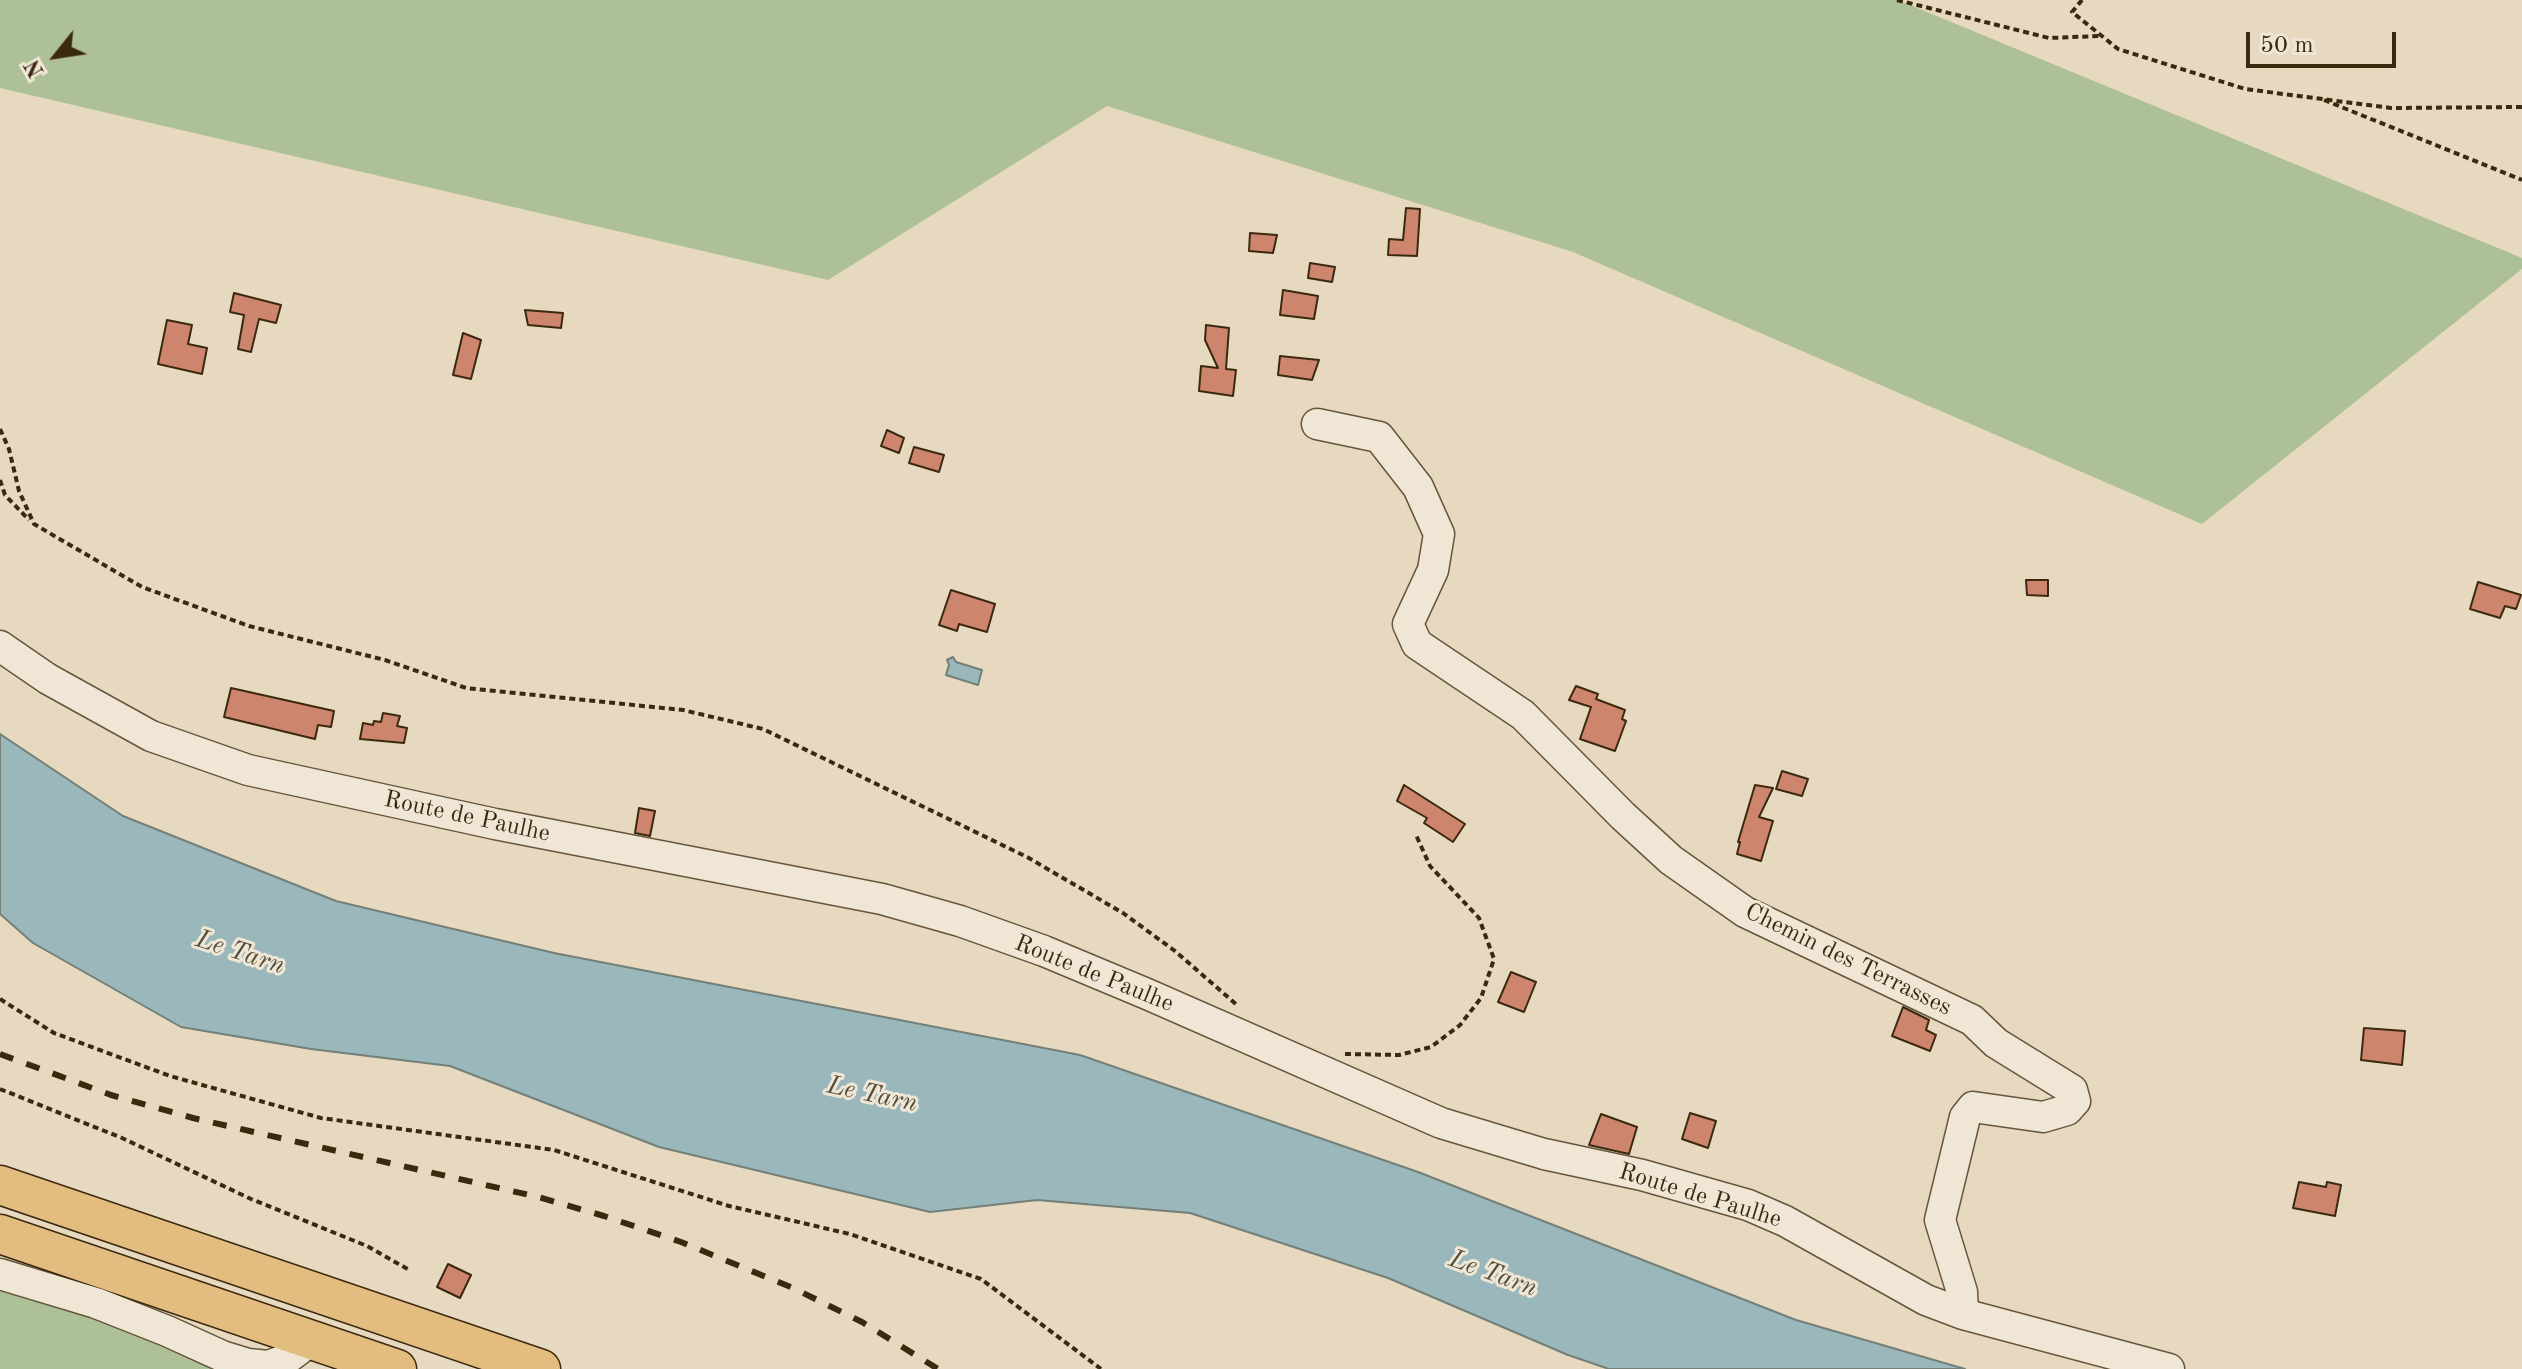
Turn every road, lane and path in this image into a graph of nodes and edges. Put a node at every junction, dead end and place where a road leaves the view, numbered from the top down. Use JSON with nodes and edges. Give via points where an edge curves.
{"nodes":[{"id":1,"x":1897,"y":0,"type":"edge"},
{"id":2,"x":2082,"y":0,"type":"edge"},
{"id":3,"x":2101,"y":36,"type":"junction"},
{"id":4,"x":2318,"y":98,"type":"junction"},
{"id":5,"x":2522,"y":107,"type":"edge"},
{"id":6,"x":2522,"y":180,"type":"edge"},
{"id":7,"x":1317,"y":424,"type":"dead end"},
{"id":8,"x":0,"y":429,"type":"edge"},
{"id":9,"x":0,"y":480,"type":"edge"},
{"id":10,"x":34,"y":524,"type":"junction"},
{"id":11,"x":0,"y":646,"type":"edge"},
{"id":12,"x":1416,"y":835,"type":"dead end"},
{"id":13,"x":0,"y":999,"type":"edge"},
{"id":14,"x":1239,"y":1007,"type":"dead end"},
{"id":15,"x":1342,"y":1054,"type":"dead end"},
{"id":16,"x":0,"y":1089,"type":"edge"},
{"id":17,"x":0,"y":1185,"type":"edge"},
{"id":18,"x":0,"y":1234,"type":"edge"},
{"id":19,"x":411,"y":1271,"type":"dead end"},
{"id":20,"x":0,"y":1274,"type":"edge"},
{"id":21,"x":1963,"y":1314,"type":"junction"},
{"id":22,"x":306,"y":1338,"type":"junction"},
{"id":23,"x":397,"y":1369,"type":"edge"},
{"id":24,"x":541,"y":1369,"type":"edge"},
{"id":25,"x":1101,"y":1369,"type":"edge"},
{"id":26,"x":2169,"y":1369,"type":"edge"}],
"edges":[{"from":1,"to":3,"type":"path","via":[[2049,38]]},
{"from":2,"to":3,"type":"path","via":[[2072,12]]},
{"from":3,"to":4,"type":"path","via":[[2118,49],[2245,89]]},
{"from":4,"to":5,"type":"path","via":[[2391,108]]},
{"from":4,"to":6,"type":"path"},
{"from":7,"to":21,"type":"street","name":"Chemin des Terrasses","via":[[1379,437],[1418,487],[1439,534],[1433,570],[1408,624],[1417,644],[1523,715],[1671,860],[1745,912],[1972,1020],[1996,1043],[2072,1090],[2075,1101],[2067,1110],[2043,1117],[1973,1107],[1965,1117],[1940,1220],[1962,1292]]},
{"from":8,"to":10,"type":"path"},
{"from":9,"to":10,"type":"path","via":[[5,495]]},
{"from":10,"to":14,"type":"path","via":[[142,587],[249,626],[385,660],[466,688],[683,710],[763,729],[1027,857],[1123,913]]},
{"from":11,"to":21,"type":"street","name":"Route de Paulhe","via":[[151,736],[248,770],[855,894],[960,921],[1147,994],[1441,1123],[1748,1205],[1926,1300]]},
{"from":12,"to":15,"type":"path","via":[[1430,866],[1479,918],[1494,959],[1481,998],[1460,1025],[1431,1047],[1399,1055]]},
{"from":13,"to":25,"type":"path","via":[[54,1033],[170,1076],[321,1118],[554,1150],[729,1206],[850,1234],[981,1279]]},
{"from":16,"to":19,"type":"path","via":[[367,1246]]},
{"from":17,"to":24,"type":"main road"},
{"from":18,"to":22,"type":"main road"},
{"from":20,"to":22,"type":"street","via":[[96,1303],[248,1364],[268,1366],[285,1360]]},
{"from":21,"to":26,"type":"street","name":"Route de Paulhe"},
{"from":22,"to":23,"type":"main road"}]}
